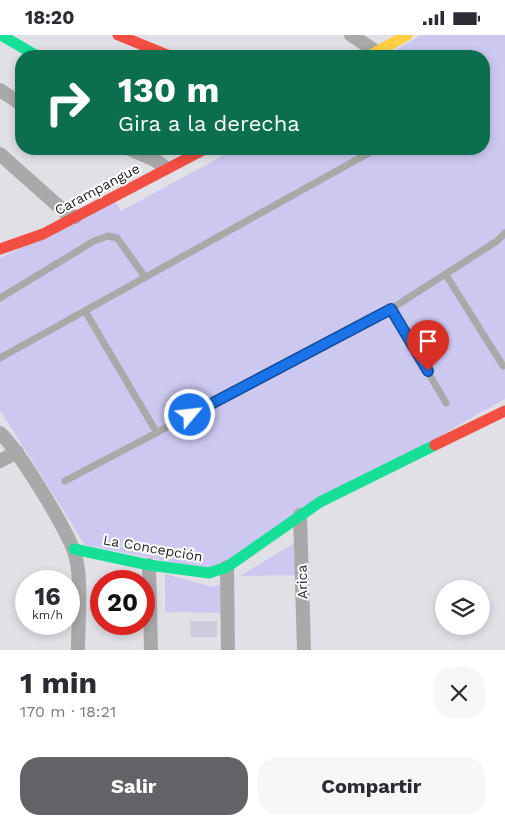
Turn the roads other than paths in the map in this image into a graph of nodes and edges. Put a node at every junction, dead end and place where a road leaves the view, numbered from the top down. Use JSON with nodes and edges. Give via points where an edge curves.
{"nodes":[{"id":1,"x":1,"y":35,"type":"edge"},
{"id":2,"x":118,"y":35,"type":"edge"},
{"id":3,"x":351,"y":35,"type":"edge"},
{"id":4,"x":407,"y":35,"type":"edge"},
{"id":5,"x":27,"y":50,"type":"edge"},
{"id":6,"x":155,"y":50,"type":"edge"},
{"id":7,"x":368,"y":50,"type":"edge"},
{"id":8,"x":380,"y":50,"type":"edge"},
{"id":9,"x":0,"y":90,"type":"edge"},
{"id":10,"x":15,"y":100,"type":"edge"},
{"id":11,"x":0,"y":154,"type":"edge"},
{"id":12,"x":144,"y":155,"type":"edge"},
{"id":13,"x":193,"y":155,"type":"edge"},
{"id":14,"x":365,"y":155,"type":"edge"},
{"id":15,"x":166,"y":168,"type":"junction"},
{"id":16,"x":75,"y":217,"type":"junction"},
{"id":17,"x":505,"y":233,"type":"edge"},
{"id":18,"x":0,"y":249,"type":"edge"},
{"id":19,"x":446,"y":275,"type":"junction"},
{"id":20,"x":145,"y":277,"type":"junction"},
{"id":21,"x":0,"y":298,"type":"edge"},
{"id":22,"x":391,"y":309,"type":"junction"},
{"id":23,"x":85,"y":311,"type":"junction"},
{"id":24,"x":0,"y":358,"type":"edge"},
{"id":25,"x":503,"y":366,"type":"dead end"},
{"id":26,"x":446,"y":403,"type":"dead end"},
{"id":27,"x":505,"y":411,"type":"edge"},
{"id":28,"x":0,"y":433,"type":"edge"},
{"id":29,"x":157,"y":433,"type":"junction"},
{"id":30,"x":17,"y":452,"type":"junction"},
{"id":31,"x":0,"y":461,"type":"edge"},
{"id":32,"x":65,"y":481,"type":"dead end"},
{"id":33,"x":300,"y":515,"type":"junction"},
{"id":34,"x":74,"y":549,"type":"junction"},
{"id":35,"x":149,"y":565,"type":"junction"},
{"id":36,"x":227,"y":567,"type":"junction"},
{"id":37,"x":78,"y":650,"type":"edge"},
{"id":38,"x":151,"y":650,"type":"edge"},
{"id":39,"x":228,"y":650,"type":"edge"},
{"id":40,"x":304,"y":650,"type":"edge"}],
"edges":[{"from":1,"to":5,"type":"street"},
{"from":2,"to":6,"type":"street"},
{"from":3,"to":7,"type":"street"},
{"from":4,"to":8,"type":"street"},
{"from":9,"to":10,"type":"street"},
{"from":11,"to":16,"type":"street","via":[[65,212]]},
{"from":12,"to":15,"type":"street"},
{"from":13,"to":15,"type":"street","name":"Carampangue"},
{"from":14,"to":20,"type":"lane"},
{"from":15,"to":16,"type":"street","name":"Carampangue"},
{"from":16,"to":18,"type":"street","name":"Carampangue","via":[[43,234]]},
{"from":17,"to":19,"type":"lane"},
{"from":19,"to":22,"type":"lane"},
{"from":19,"to":25,"type":"lane"},
{"from":20,"to":21,"type":"lane","via":[[117,238],[108,236],[94,241]]},
{"from":20,"to":23,"type":"lane"},
{"from":22,"to":26,"type":"lane"},
{"from":22,"to":29,"type":"lane"},
{"from":23,"to":24,"type":"lane"},
{"from":23,"to":29,"type":"lane"},
{"from":27,"to":33,"type":"street","name":"La Concepción","via":[[320,502]]},
{"from":28,"to":30,"type":"street"},
{"from":29,"to":32,"type":"lane"},
{"from":30,"to":31,"type":"street"},
{"from":30,"to":34,"type":"street"},
{"from":33,"to":36,"type":"street","name":"La Concepción"},
{"from":33,"to":40,"type":"street","name":"Arica"},
{"from":34,"to":35,"type":"street","name":"La Concepción"},
{"from":34,"to":37,"type":"street","via":[[78,571]]},
{"from":35,"to":36,"type":"street","name":"La Concepción","via":[[209,573]]},
{"from":35,"to":38,"type":"street"},
{"from":36,"to":39,"type":"street"}]}
